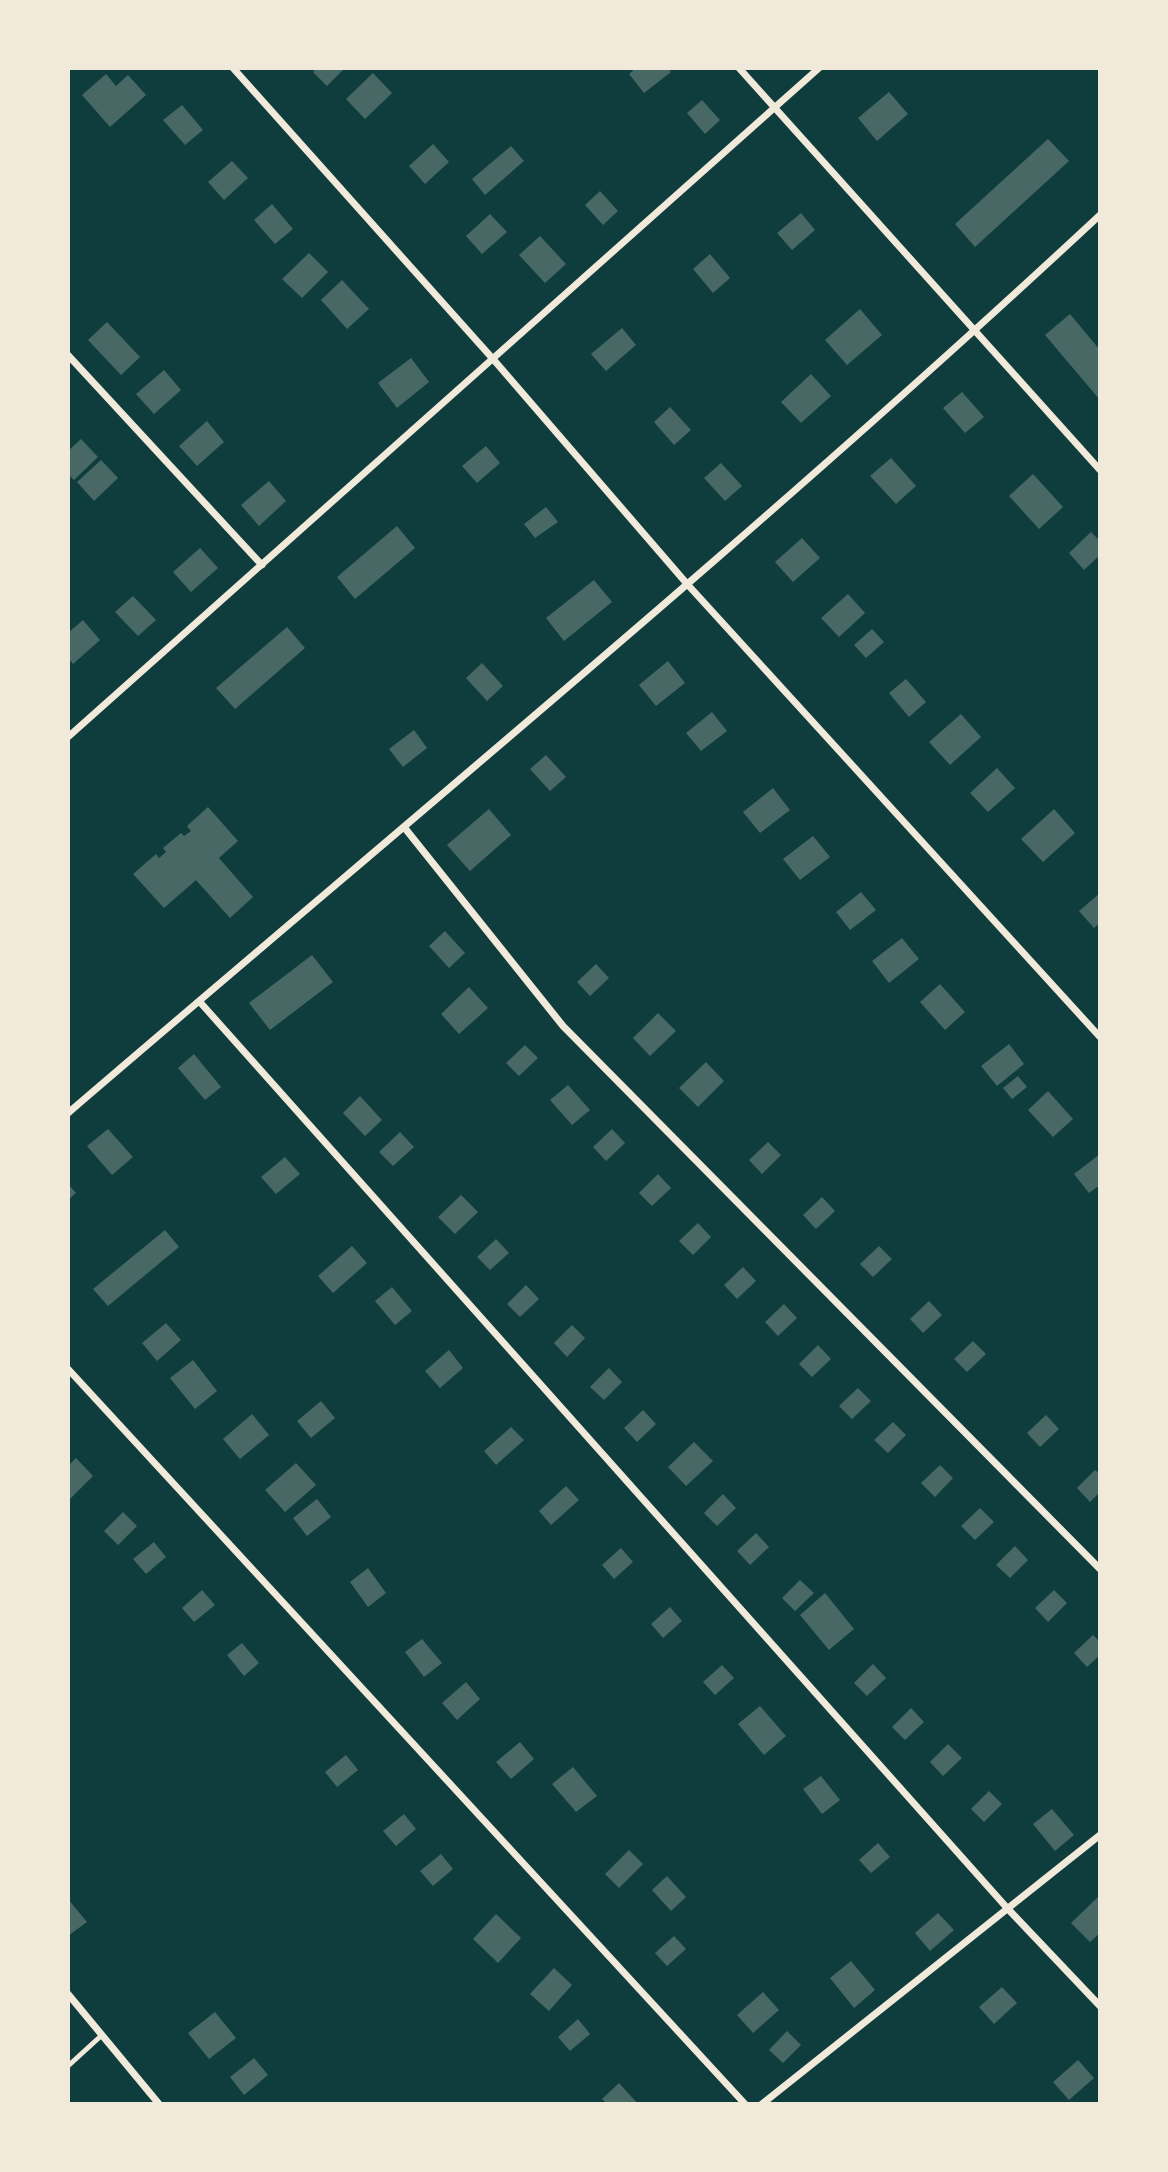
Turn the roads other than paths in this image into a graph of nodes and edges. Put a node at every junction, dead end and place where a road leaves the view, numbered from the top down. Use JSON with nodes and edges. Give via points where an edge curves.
{"nodes":[{"id":1,"x":233,"y":68,"type":"edge"},
{"id":2,"x":738,"y":68,"type":"edge"},
{"id":3,"x":819,"y":68,"type":"edge"},
{"id":4,"x":774,"y":108,"type":"junction"},
{"id":5,"x":1100,"y":215,"type":"edge"},
{"id":6,"x":975,"y":331,"type":"junction"},
{"id":7,"x":68,"y":355,"type":"edge"},
{"id":8,"x":493,"y":359,"type":"junction"},
{"id":9,"x":1100,"y":470,"type":"edge"},
{"id":10,"x":262,"y":565,"type":"junction"},
{"id":11,"x":688,"y":585,"type":"junction"},
{"id":12,"x":68,"y":737,"type":"edge"},
{"id":13,"x":404,"y":827,"type":"junction"},
{"id":14,"x":199,"y":1002,"type":"junction"},
{"id":15,"x":1100,"y":1037,"type":"edge"},
{"id":16,"x":68,"y":1113,"type":"edge"},
{"id":17,"x":68,"y":1369,"type":"edge"},
{"id":18,"x":1100,"y":1569,"type":"edge"},
{"id":19,"x":1100,"y":1835,"type":"edge"},
{"id":20,"x":1009,"y":1909,"type":"junction"},
{"id":21,"x":68,"y":1994,"type":"edge"},
{"id":22,"x":1100,"y":2006,"type":"edge"},
{"id":23,"x":102,"y":2035,"type":"junction"},
{"id":24,"x":68,"y":2066,"type":"edge"},
{"id":25,"x":159,"y":2104,"type":"edge"},
{"id":26,"x":745,"y":2104,"type":"edge"},
{"id":27,"x":762,"y":2104,"type":"edge"}],
"edges":[{"from":1,"to":8,"type":"street"},
{"from":2,"to":4,"type":"street"},
{"from":3,"to":4,"type":"street"},
{"from":4,"to":6,"type":"street"},
{"from":4,"to":8,"type":"street"},
{"from":5,"to":6,"type":"street"},
{"from":6,"to":9,"type":"street"},
{"from":6,"to":11,"type":"street"},
{"from":7,"to":10,"type":"street"},
{"from":8,"to":10,"type":"street"},
{"from":8,"to":11,"type":"street"},
{"from":10,"to":12,"type":"street"},
{"from":11,"to":13,"type":"street"},
{"from":11,"to":15,"type":"street"},
{"from":13,"to":14,"type":"street"},
{"from":13,"to":18,"type":"street","via":[[563,1026]]},
{"from":14,"to":16,"type":"street"},
{"from":14,"to":20,"type":"street"},
{"from":17,"to":26,"type":"street"},
{"from":19,"to":20,"type":"street"},
{"from":20,"to":22,"type":"street"},
{"from":20,"to":27,"type":"street"},
{"from":21,"to":23,"type":"street"},
{"from":23,"to":24,"type":"lane"},
{"from":23,"to":25,"type":"street"}]}
